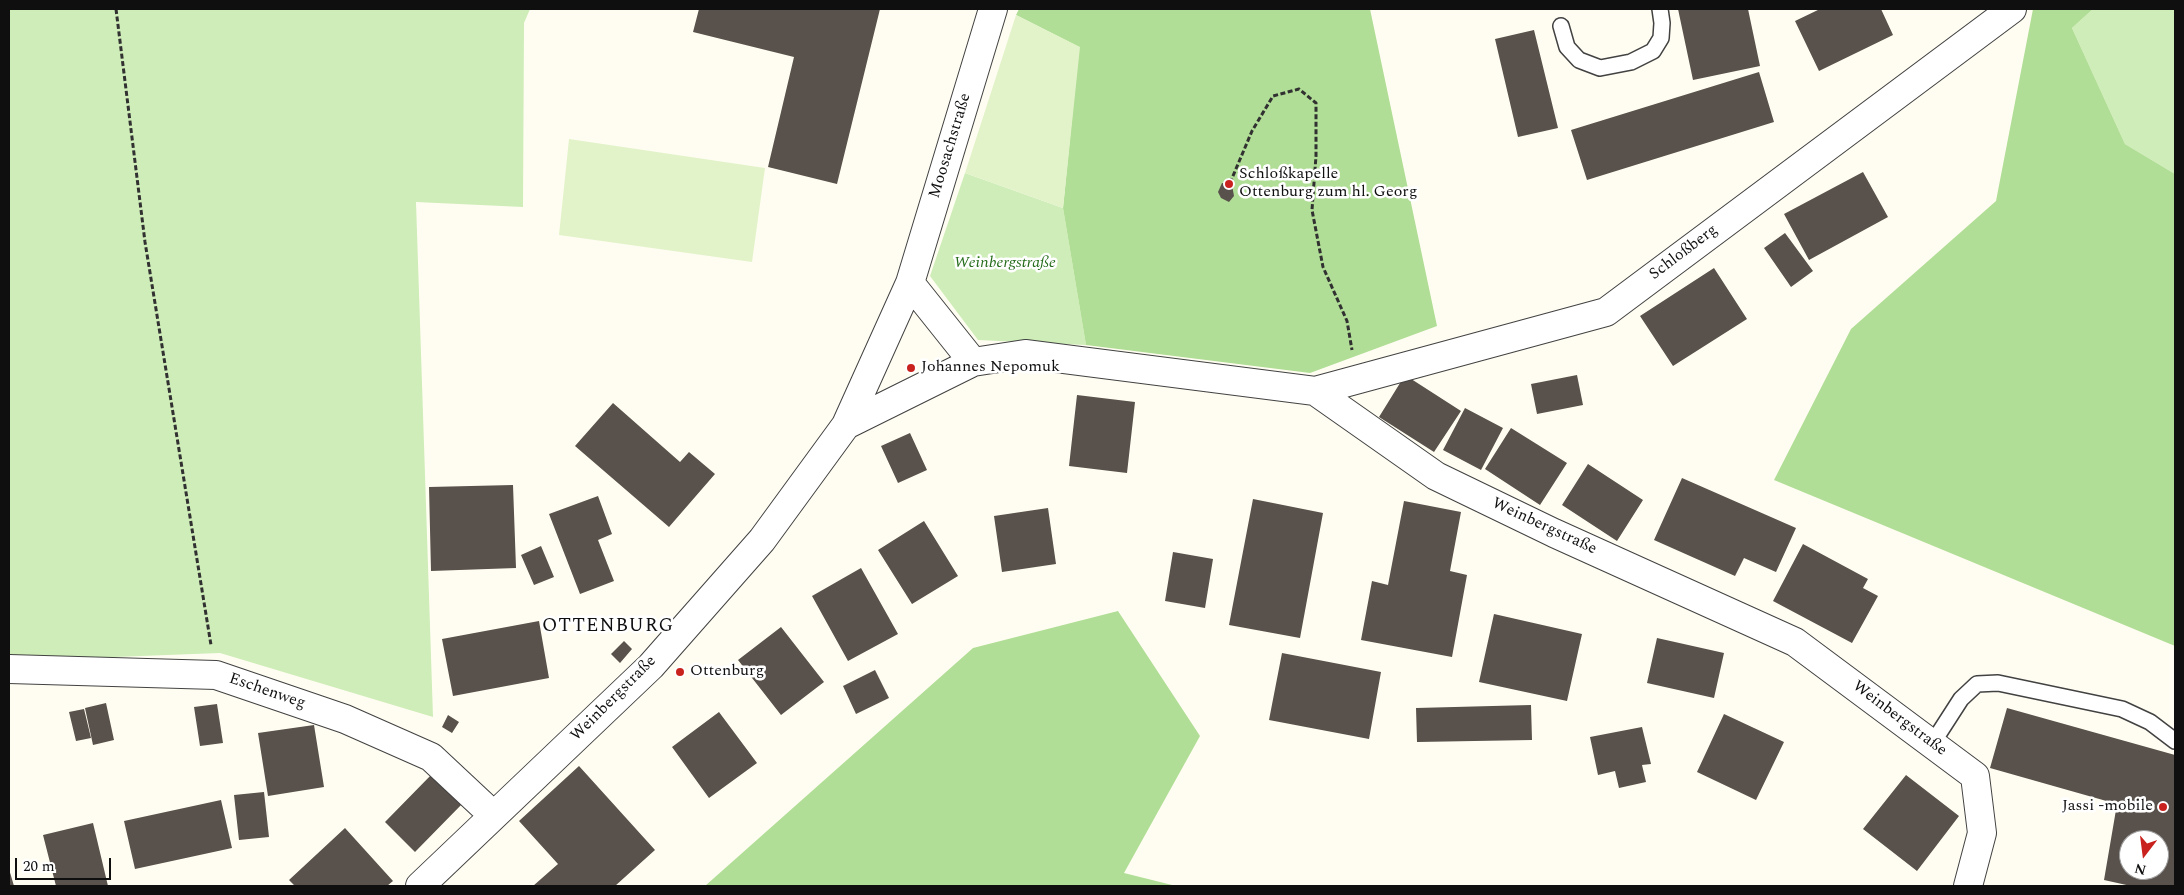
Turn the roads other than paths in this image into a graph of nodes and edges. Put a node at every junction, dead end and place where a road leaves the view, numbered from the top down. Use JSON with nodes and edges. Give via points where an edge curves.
{"nodes":[{"id":1,"x":993,"y":9,"type":"edge"},
{"id":2,"x":1660,"y":9,"type":"edge"},
{"id":3,"x":2006,"y":10,"type":"edge"},
{"id":4,"x":1561,"y":26,"type":"dead end"},
{"id":5,"x":910,"y":282,"type":"junction"},
{"id":6,"x":973,"y":362,"type":"junction"},
{"id":7,"x":1315,"y":391,"type":"junction"},
{"id":8,"x":846,"y":425,"type":"junction"},
{"id":9,"x":9,"y":669,"type":"edge"},
{"id":10,"x":2175,"y":741,"type":"edge"},
{"id":11,"x":1932,"y":744,"type":"junction"},
{"id":12,"x":493,"y":815,"type":"junction"},
{"id":13,"x":420,"y":886,"type":"edge"},
{"id":14,"x":1968,"y":886,"type":"edge"}],
"edges":[{"from":1,"to":5,"type":"street","name":"Moosachstraße"},
{"from":2,"to":4,"type":"lane","via":[[1661,38],[1653,51],[1631,62],[1600,68],[1579,60],[1567,47]]},
{"from":3,"to":7,"type":"street","name":"Schloßberg","via":[[1606,312]]},
{"from":5,"to":6,"type":"street"},
{"from":5,"to":8,"type":"street","name":"Weinbergstraße"},
{"from":6,"to":7,"type":"street","name":"Weinbergstraße","via":[[1025,354]]},
{"from":6,"to":8,"type":"street","name":"Weinbergstraße"},
{"from":7,"to":11,"type":"street","name":"Weinbergstraße","via":[[1436,476],[1795,642]]},
{"from":8,"to":12,"type":"street","name":"Weinbergstraße","via":[[762,540],[651,666]]},
{"from":9,"to":12,"type":"street","name":"Eschenweg","via":[[216,675],[345,719],[431,757]]},
{"from":10,"to":11,"type":"lane","via":[[2150,722],[2122,709],[1998,683],[1977,684],[1961,699]]},
{"from":11,"to":14,"type":"street","name":"Weinbergstraße","via":[[1975,776],[1982,833]]},
{"from":12,"to":13,"type":"street","name":"Weinbergstraße"}]}
